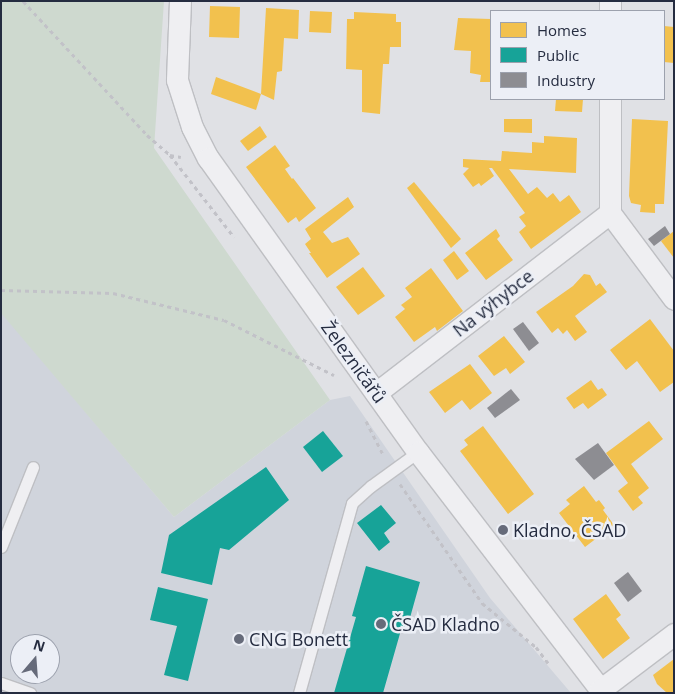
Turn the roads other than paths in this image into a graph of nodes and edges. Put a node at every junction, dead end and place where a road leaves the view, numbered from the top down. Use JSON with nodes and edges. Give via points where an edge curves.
{"nodes":[{"id":1,"x":180,"y":1,"type":"edge"},
{"id":2,"x":610,"y":100,"type":"edge"},
{"id":3,"x":610,"y":213,"type":"junction"},
{"id":4,"x":674,"y":300,"type":"edge"},
{"id":5,"x":376,"y":392,"type":"junction"},
{"id":6,"x":418,"y":452,"type":"junction"},
{"id":7,"x":33,"y":467,"type":"dead end"},
{"id":8,"x":1,"y":547,"type":"edge"},
{"id":9,"x":674,"y":634,"type":"edge"},
{"id":10,"x":1,"y":683,"type":"edge"},
{"id":11,"x":601,"y":691,"type":"edge"},
{"id":12,"x":30,"y":693,"type":"edge"},
{"id":13,"x":299,"y":693,"type":"edge"}],
"edges":[{"from":1,"to":5,"type":"street","name":"Železničářů","via":[[177,80],[192,127],[211,163]]},
{"from":2,"to":3,"type":"street"},
{"from":3,"to":4,"type":"street"},
{"from":3,"to":5,"type":"street","name":"Na výhybce"},
{"from":5,"to":6,"type":"street","name":"Železničářů"},
{"from":6,"to":11,"type":"street","name":"Železničářů"},
{"from":6,"to":13,"type":"lane","via":[[352,503]]},
{"from":7,"to":8,"type":"lane"},
{"from":9,"to":11,"type":"street"},
{"from":10,"to":12,"type":"lane"}]}
